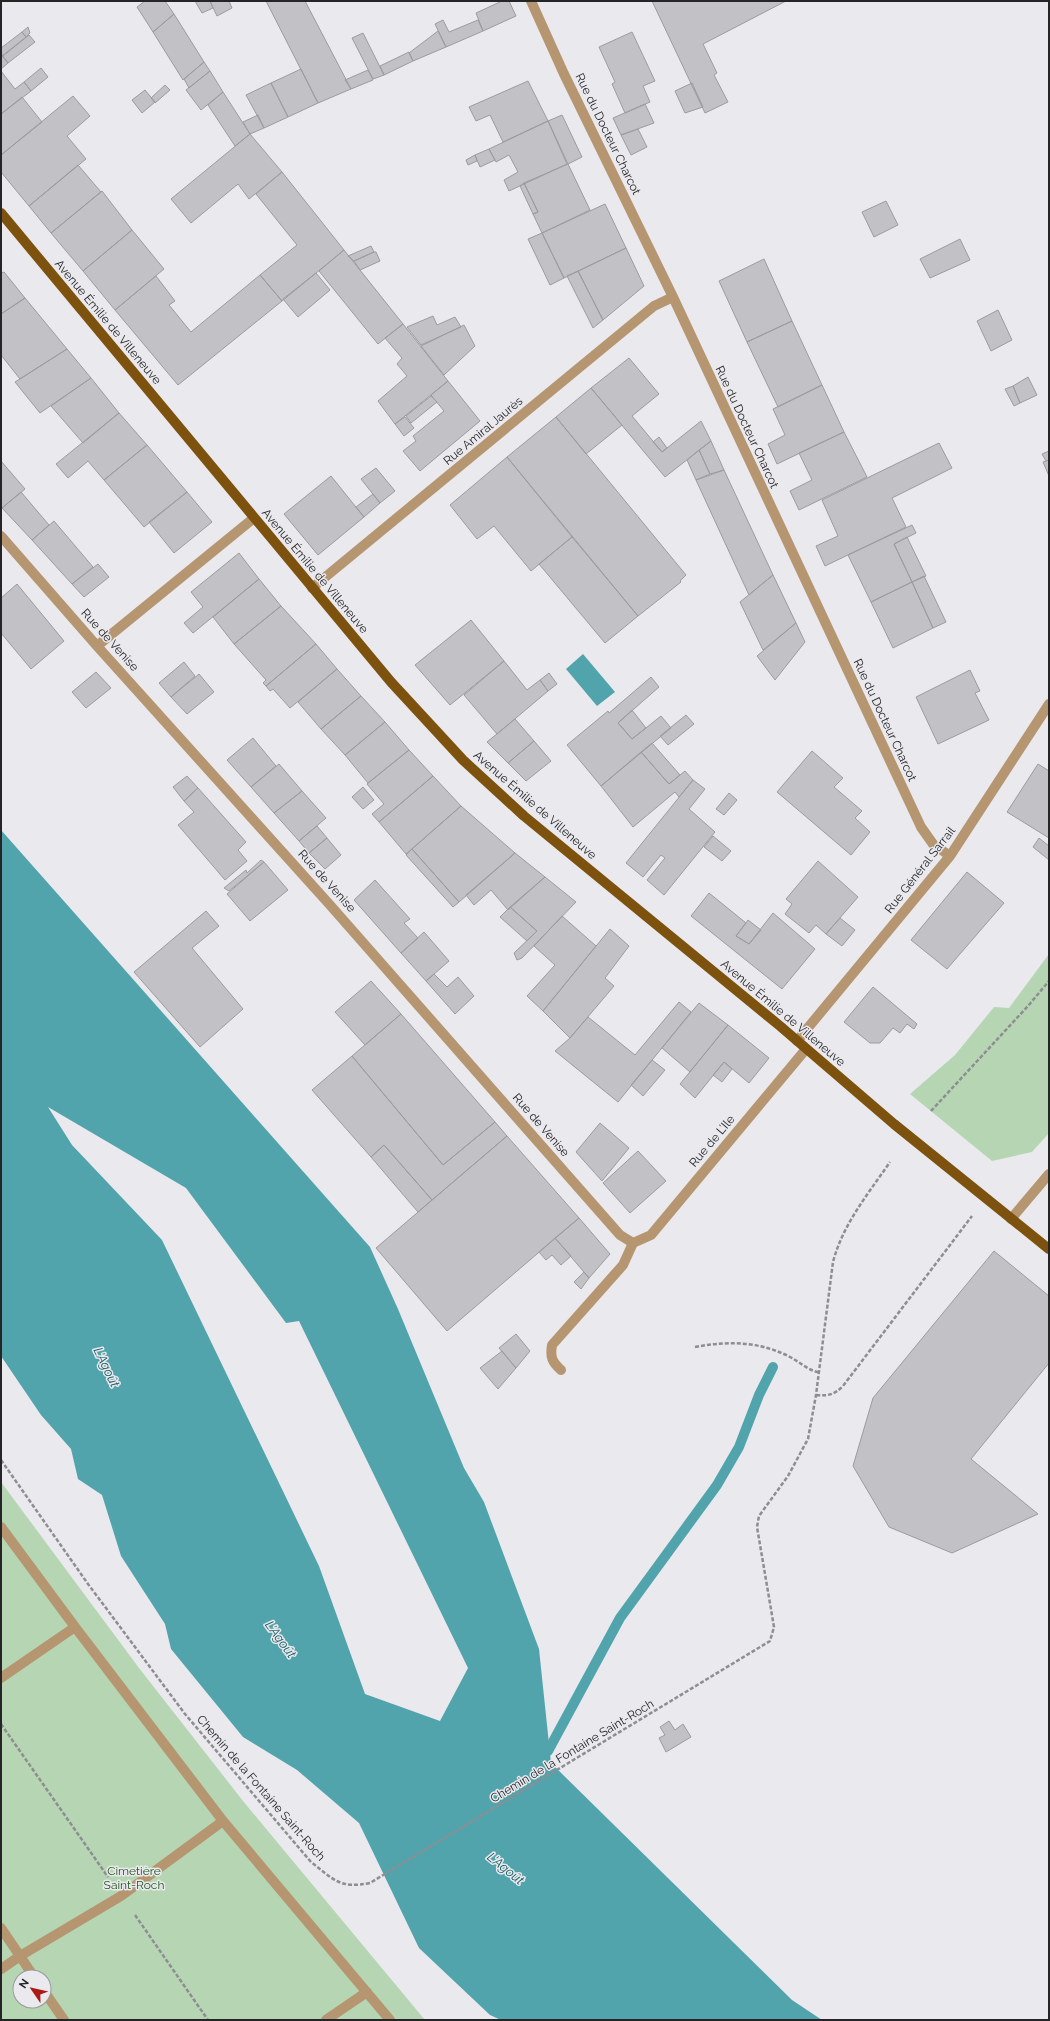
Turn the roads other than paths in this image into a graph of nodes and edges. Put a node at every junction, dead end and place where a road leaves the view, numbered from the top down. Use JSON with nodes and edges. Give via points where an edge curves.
{"nodes":[{"id":1,"x":531,"y":1,"type":"edge"},
{"id":2,"x":1,"y":213,"type":"edge"},
{"id":3,"x":673,"y":297,"type":"junction"},
{"id":4,"x":254,"y":518,"type":"junction"},
{"id":5,"x":1,"y":536,"type":"edge"},
{"id":6,"x":312,"y":588,"type":"junction"},
{"id":7,"x":97,"y":646,"type":"junction"},
{"id":8,"x":1049,"y":704,"type":"edge"},
{"id":9,"x":950,"y":856,"type":"junction"},
{"id":10,"x":797,"y":1041,"type":"junction"},
{"id":11,"x":806,"y":1049,"type":"junction"},
{"id":12,"x":1049,"y":1174,"type":"edge"},
{"id":13,"x":1011,"y":1219,"type":"junction"},
{"id":14,"x":633,"y":1243,"type":"junction"},
{"id":15,"x":1049,"y":1250,"type":"edge"},
{"id":16,"x":561,"y":1370,"type":"dead end"},
{"id":17,"x":1,"y":1527,"type":"edge"},
{"id":18,"x":75,"y":1627,"type":"junction"},
{"id":19,"x":1,"y":1678,"type":"edge"},
{"id":20,"x":223,"y":1821,"type":"junction"},
{"id":21,"x":1,"y":1928,"type":"edge"},
{"id":22,"x":20,"y":1956,"type":"junction"},
{"id":23,"x":1,"y":1969,"type":"edge"},
{"id":24,"x":29,"y":1969,"type":"edge"},
{"id":25,"x":367,"y":1992,"type":"junction"},
{"id":26,"x":52,"y":2003,"type":"edge"},
{"id":27,"x":64,"y":2020,"type":"edge"},
{"id":28,"x":326,"y":2020,"type":"edge"},
{"id":29,"x":390,"y":2020,"type":"edge"}],
"edges":[{"from":1,"to":3,"type":"street","name":"Rue du Docteur Charcot"},
{"from":2,"to":4,"type":"main road","name":"Avenue Émilie de Villeneuve"},
{"from":3,"to":6,"type":"street","name":"Rue Amiral Jaurès","via":[[654,306]]},
{"from":3,"to":9,"type":"street","name":"Rue du Docteur Charcot","via":[[921,826],[933,844]]},
{"from":4,"to":6,"type":"main road","name":"Avenue Émilie de Villeneuve"},
{"from":4,"to":7,"type":"street"},
{"from":5,"to":7,"type":"street","name":"Rue de Venise"},
{"from":6,"to":10,"type":"main road","name":"Avenue Émilie de Villeneuve","via":[[415,710],[492,787]]},
{"from":7,"to":14,"type":"street","name":"Rue de Venise","via":[[330,905],[620,1235]]},
{"from":8,"to":9,"type":"street","name":"Rue Général Sarrail"},
{"from":9,"to":10,"type":"street","name":"Rue Général Sarrail"},
{"from":10,"to":11,"type":"main road","name":"Avenue Émilie de Villeneuve"},
{"from":11,"to":13,"type":"main road","name":"Avenue Émilie de Villeneuve"},
{"from":11,"to":14,"type":"street","name":"Rue de L’Ile","via":[[651,1235]]},
{"from":12,"to":13,"type":"street"},
{"from":13,"to":15,"type":"main road","name":"Avenue Émilie de Villeneuve"},
{"from":14,"to":16,"type":"street","via":[[623,1265],[552,1346],[550,1355],[553,1363]]},
{"from":17,"to":18,"type":"street"},
{"from":18,"to":19,"type":"street"},
{"from":18,"to":20,"type":"street"},
{"from":20,"to":22,"type":"street","via":[[121,1896]]},
{"from":20,"to":25,"type":"street"},
{"from":21,"to":22,"type":"street"},
{"from":22,"to":23,"type":"street"},
{"from":22,"to":24,"type":"street"},
{"from":25,"to":28,"type":"street"},
{"from":25,"to":29,"type":"street"},
{"from":26,"to":27,"type":"street"}]}
